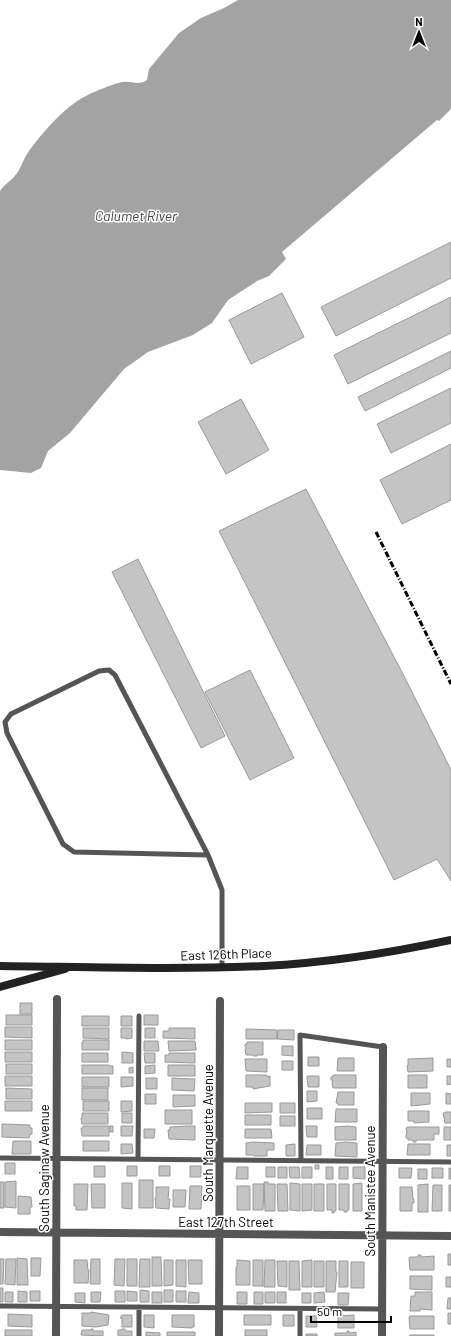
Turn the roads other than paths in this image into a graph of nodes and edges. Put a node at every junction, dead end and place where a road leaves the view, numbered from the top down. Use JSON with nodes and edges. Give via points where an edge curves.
{"nodes":[{"id":1,"x":208,"y":854,"type":"junction"},
{"id":2,"x":451,"y":940,"type":"edge"},
{"id":3,"x":0,"y":966,"type":"edge"},
{"id":4,"x":73,"y":966,"type":"junction"},
{"id":5,"x":222,"y":967,"type":"junction"},
{"id":6,"x":0,"y":987,"type":"edge"},
{"id":7,"x":57,"y":999,"type":"dead end"},
{"id":8,"x":220,"y":1001,"type":"dead end"},
{"id":9,"x":139,"y":1016,"type":"dead end"},
{"id":10,"x":382,"y":1047,"type":"joint"},
{"id":11,"x":0,"y":1158,"type":"edge"},
{"id":12,"x":56,"y":1158,"type":"junction"},
{"id":13,"x":138,"y":1159,"type":"junction"},
{"id":14,"x":220,"y":1160,"type":"junction"},
{"id":15,"x":301,"y":1160,"type":"junction"},
{"id":16,"x":382,"y":1161,"type":"junction"},
{"id":17,"x":451,"y":1162,"type":"edge"},
{"id":18,"x":0,"y":1232,"type":"edge"},
{"id":19,"x":56,"y":1233,"type":"junction"},
{"id":20,"x":219,"y":1234,"type":"junction"},
{"id":21,"x":382,"y":1235,"type":"junction"},
{"id":22,"x":451,"y":1236,"type":"edge"},
{"id":23,"x":0,"y":1306,"type":"edge"},
{"id":24,"x":56,"y":1307,"type":"junction"},
{"id":25,"x":139,"y":1307,"type":"junction"},
{"id":26,"x":219,"y":1308,"type":"junction"},
{"id":27,"x":300,"y":1309,"type":"junction"},
{"id":28,"x":382,"y":1309,"type":"junction"},
{"id":29,"x":56,"y":1336,"type":"edge"},
{"id":30,"x":139,"y":1336,"type":"edge"},
{"id":31,"x":219,"y":1336,"type":"edge"},
{"id":32,"x":300,"y":1336,"type":"edge"},
{"id":33,"x":382,"y":1336,"type":"edge"}],
"edges":[{"from":1,"to":1,"type":"lane","via":[[116,675],[108,670],[99,671],[10,714],[5,722],[7,733],[63,844],[74,852]]},
{"from":1,"to":5,"type":"lane","via":[[222,890]]},
{"from":2,"to":5,"type":"street","name":"East 126th Place","via":[[340,958],[266,966]]},
{"from":3,"to":4,"type":"street","name":"East 126th Place"},
{"from":4,"to":5,"type":"street","name":"East 126th Place"},
{"from":4,"to":6,"type":"street"},
{"from":7,"to":12,"type":"street","name":"South Saginaw Avenue"},
{"from":8,"to":14,"type":"street","name":"South Marquette Avenue"},
{"from":9,"to":13,"type":"lane"},
{"from":10,"to":15,"type":"lane","via":[[300,1034]]},
{"from":10,"to":16,"type":"street","name":"South Manistee Avenue"},
{"from":11,"to":12,"type":"lane"},
{"from":12,"to":13,"type":"lane"},
{"from":12,"to":19,"type":"street","name":"South Saginaw Avenue"},
{"from":13,"to":14,"type":"lane"},
{"from":14,"to":15,"type":"lane"},
{"from":14,"to":20,"type":"street","name":"South Marquette Avenue"},
{"from":15,"to":16,"type":"lane"},
{"from":16,"to":17,"type":"lane"},
{"from":16,"to":21,"type":"street","name":"South Manistee Avenue"},
{"from":18,"to":19,"type":"street","name":"East 127th Street"},
{"from":19,"to":20,"type":"street","name":"East 127th Street"},
{"from":19,"to":24,"type":"street","name":"South Saginaw Avenue"},
{"from":20,"to":21,"type":"street","name":"East 127th Street"},
{"from":20,"to":26,"type":"street","name":"South Marquette Avenue"},
{"from":21,"to":22,"type":"street","name":"East 127th Street"},
{"from":21,"to":28,"type":"street","name":"South Manistee Avenue"},
{"from":23,"to":24,"type":"lane"},
{"from":24,"to":25,"type":"lane"},
{"from":24,"to":29,"type":"street","name":"South Saginaw Avenue"},
{"from":25,"to":26,"type":"lane"},
{"from":25,"to":30,"type":"lane"},
{"from":26,"to":27,"type":"lane"},
{"from":26,"to":31,"type":"street","name":"South Marquette Avenue"},
{"from":27,"to":28,"type":"lane"},
{"from":27,"to":32,"type":"lane"},
{"from":28,"to":33,"type":"street","name":"South Manistee Avenue"}]}
